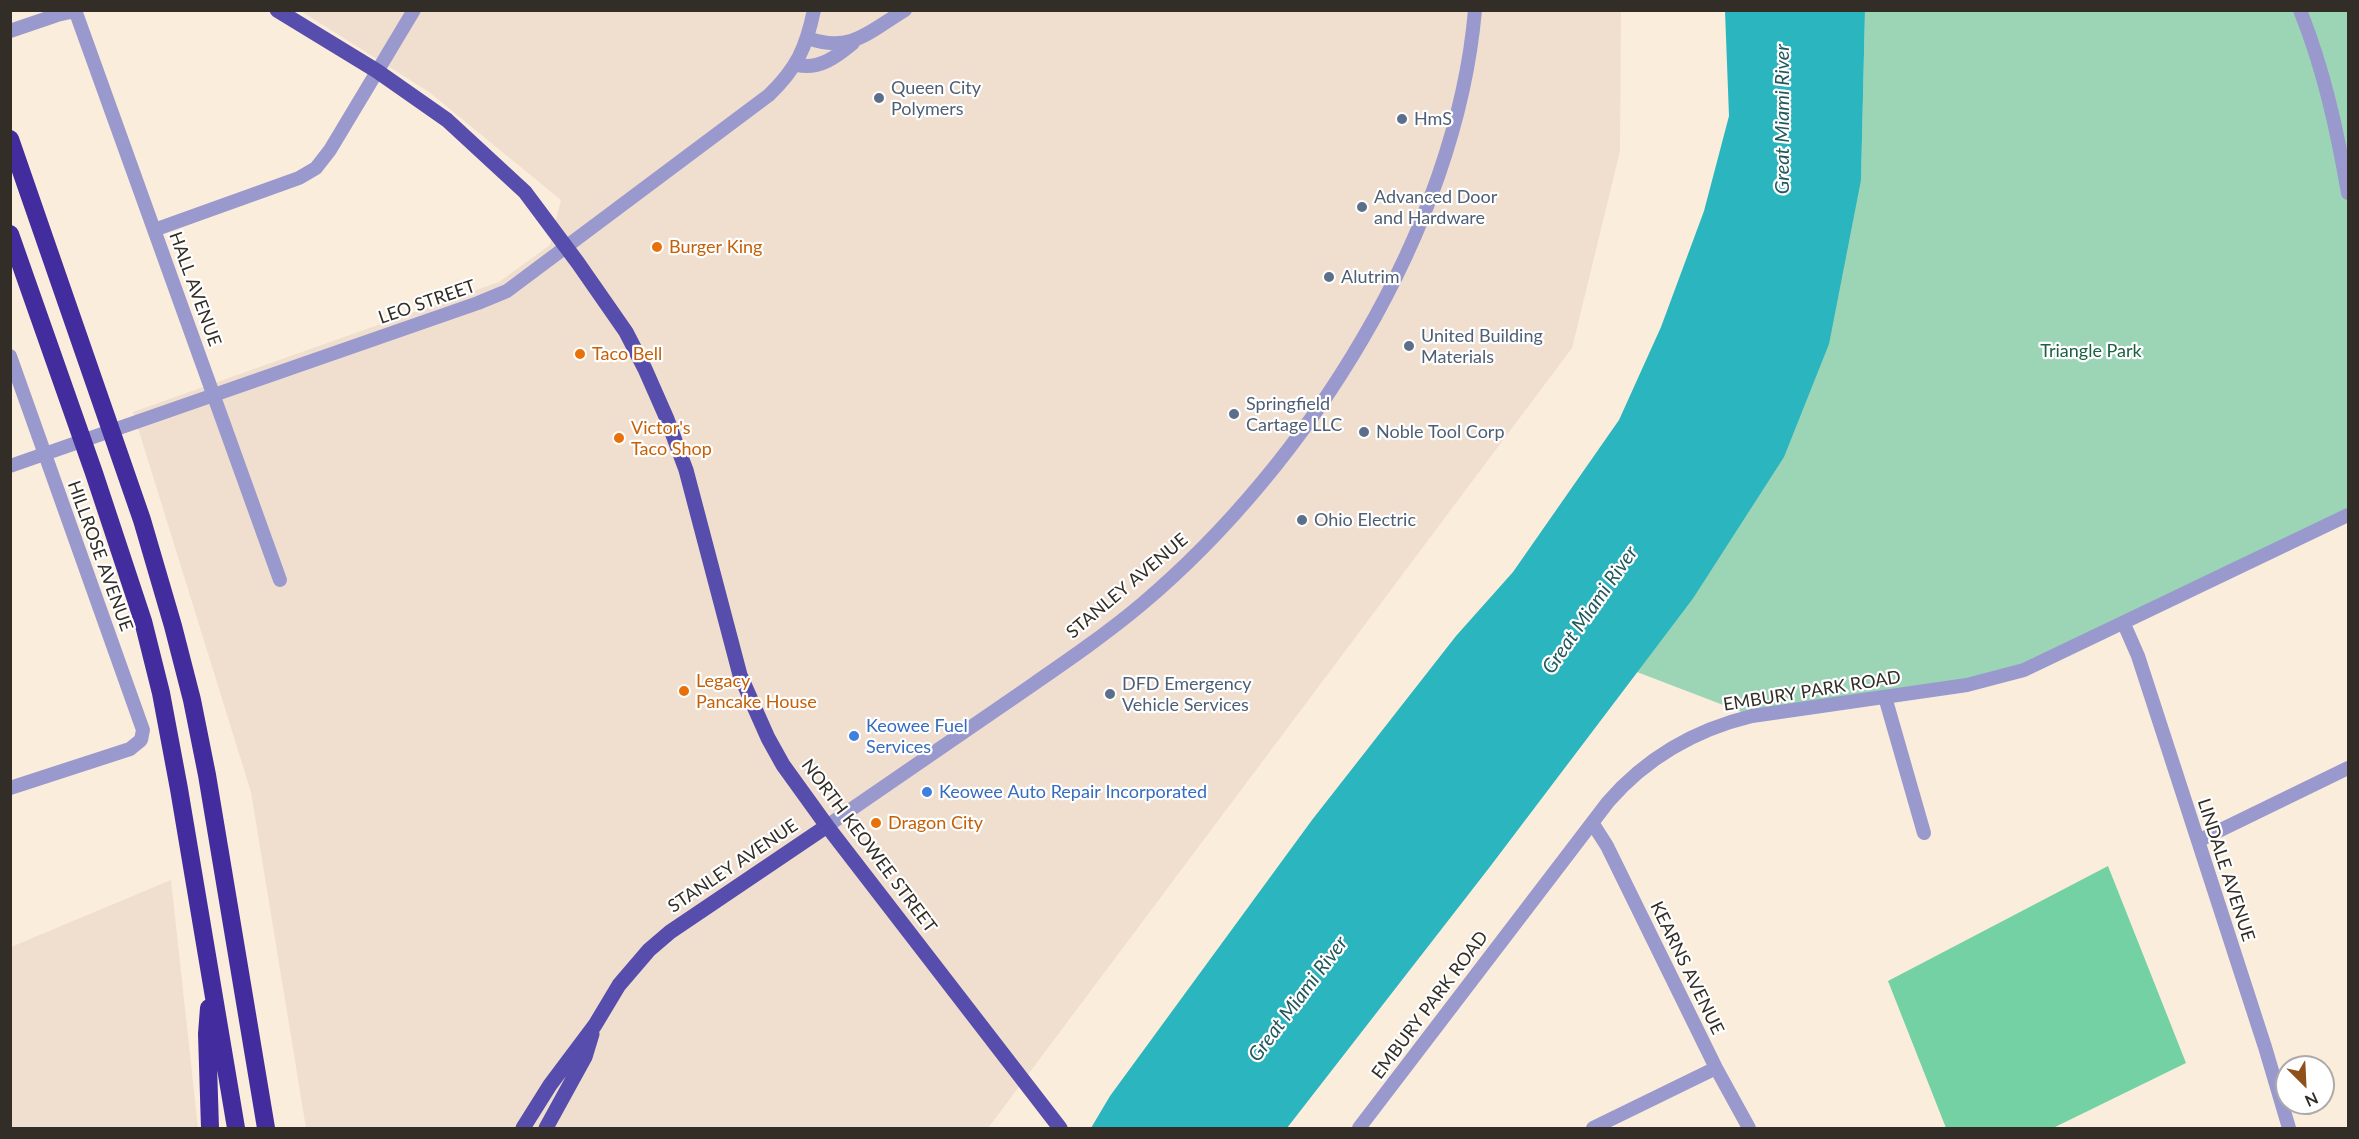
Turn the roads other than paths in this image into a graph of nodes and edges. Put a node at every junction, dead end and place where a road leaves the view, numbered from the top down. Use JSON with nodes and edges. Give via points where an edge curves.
{"nodes":[{"id":1,"x":277,"y":10,"type":"edge"},
{"id":2,"x":414,"y":10,"type":"edge"},
{"id":3,"x":814,"y":10,"type":"edge"},
{"id":4,"x":905,"y":10,"type":"edge"},
{"id":5,"x":1475,"y":10,"type":"edge"},
{"id":6,"x":2300,"y":10,"type":"edge"},
{"id":7,"x":75,"y":11,"type":"edge"},
{"id":8,"x":10,"y":31,"type":"edge"},
{"id":9,"x":808,"y":38,"type":"junction"},
{"id":10,"x":859,"y":38,"type":"junction"},
{"id":11,"x":797,"y":65,"type":"junction"},
{"id":12,"x":377,"y":71,"type":"junction"},
{"id":13,"x":10,"y":139,"type":"edge"},
{"id":14,"x":2349,"y":193,"type":"edge"},
{"id":15,"x":154,"y":230,"type":"junction"},
{"id":16,"x":10,"y":234,"type":"edge"},
{"id":17,"x":566,"y":246,"type":"junction"},
{"id":18,"x":10,"y":356,"type":"edge"},
{"id":19,"x":214,"y":395,"type":"junction"},
{"id":20,"x":45,"y":455,"type":"junction"},
{"id":21,"x":10,"y":466,"type":"edge"},
{"id":22,"x":2349,"y":515,"type":"edge"},
{"id":23,"x":280,"y":580,"type":"dead end"},
{"id":24,"x":2124,"y":624,"type":"junction"},
{"id":25,"x":1885,"y":697,"type":"junction"},
{"id":26,"x":2349,"y":768,"type":"edge"},
{"id":27,"x":10,"y":788,"type":"edge"},
{"id":28,"x":1593,"y":824,"type":"junction"},
{"id":29,"x":826,"y":826,"type":"junction"},
{"id":30,"x":1924,"y":833,"type":"dead end"},
{"id":31,"x":2198,"y":841,"type":"junction"},
{"id":32,"x":211,"y":973,"type":"junction"},
{"id":33,"x":595,"y":1025,"type":"junction"},
{"id":34,"x":1716,"y":1068,"type":"junction"},
{"id":35,"x":210,"y":1128,"type":"edge"},
{"id":36,"x":236,"y":1128,"type":"edge"},
{"id":37,"x":266,"y":1128,"type":"edge"},
{"id":38,"x":524,"y":1128,"type":"edge"},
{"id":39,"x":546,"y":1128,"type":"edge"},
{"id":40,"x":1060,"y":1128,"type":"edge"},
{"id":41,"x":1359,"y":1128,"type":"edge"},
{"id":42,"x":1593,"y":1128,"type":"edge"},
{"id":43,"x":1749,"y":1128,"type":"edge"},
{"id":44,"x":2289,"y":1128,"type":"edge"}],
"edges":[{"from":1,"to":12,"type":"main road","name":"NORTH KEOWEE STREET"},
{"from":2,"to":12,"type":"street"},
{"from":3,"to":9,"type":"street","name":"LEO STREET"},
{"from":4,"to":10,"type":"street"},
{"from":5,"to":29,"type":"street","name":"STANLEY AVENUE","via":[[1467,68],[1449,139],[1402,262],[1341,372],[1267,477],[1204,546],[1113,627]]},
{"from":6,"to":14,"type":"street","via":[[2330,98]]},
{"from":7,"to":8,"type":"street"},
{"from":7,"to":15,"type":"street","name":"HALL AVENUE"},
{"from":9,"to":10,"type":"street","via":[[835,45]]},
{"from":9,"to":11,"type":"street","name":"LEO STREET"},
{"from":10,"to":11,"type":"street","via":[[826,62],[812,67]]},
{"from":11,"to":17,"type":"street","name":"LEO STREET","via":[[753,109]]},
{"from":12,"to":15,"type":"street","via":[[330,150],[309,173]]},
{"from":12,"to":17,"type":"main road","name":"NORTH KEOWEE STREET","via":[[417,97],[475,144],[525,192]]},
{"from":13,"to":37,"type":"highway","via":[[161,579],[207,775]]},
{"from":15,"to":19,"type":"street","name":"HALL AVENUE"},
{"from":16,"to":32,"type":"highway","via":[[143,621],[180,789]]},
{"from":17,"to":19,"type":"street","name":"LEO STREET","via":[[495,297]]},
{"from":17,"to":29,"type":"main road","name":"NORTH KEOWEE STREET","via":[[626,332],[660,402],[686,470],[732,645],[753,707],[783,765]]},
{"from":18,"to":20,"type":"street","name":"HILLROSE AVENUE"},
{"from":19,"to":20,"type":"street","name":"LEO STREET"},
{"from":19,"to":23,"type":"street","name":"HALL AVENUE"},
{"from":20,"to":21,"type":"street","name":"LEO STREET"},
{"from":20,"to":27,"type":"street","name":"HILLROSE AVENUE","via":[[143,730],[141,740],[130,748]]},
{"from":22,"to":24,"type":"street","name":"EMBURY PARK ROAD"},
{"from":24,"to":25,"type":"street","name":"EMBURY PARK ROAD","via":[[2040,664],[1998,679]]},
{"from":24,"to":31,"type":"street","name":"LINDALE AVENUE"},
{"from":25,"to":28,"type":"street","name":"EMBURY PARK ROAD","via":[[1752,716],[1700,731],[1643,767],[1617,792]]},
{"from":25,"to":30,"type":"street"},
{"from":26,"to":31,"type":"street"},
{"from":28,"to":34,"type":"street","name":"KEARNS AVENUE"},
{"from":28,"to":41,"type":"street","name":"EMBURY PARK ROAD"},
{"from":29,"to":33,"type":"main road","name":"STANLEY AVENUE","via":[[662,938],[631,970]]},
{"from":29,"to":40,"type":"main road","name":"NORTH KEOWEE STREET"},
{"from":31,"to":44,"type":"street","name":"LINDALE AVENUE"},
{"from":32,"to":35,"type":"highway","via":[[207,1034]]},
{"from":32,"to":36,"type":"highway"},
{"from":33,"to":38,"type":"main road","name":"STANLEY AVENUE"},
{"from":33,"to":39,"type":"main road","name":"STANLEY AVENUE","via":[[585,1057]]},
{"from":34,"to":42,"type":"street"},
{"from":34,"to":43,"type":"street","name":"KEARNS AVENUE"}]}
